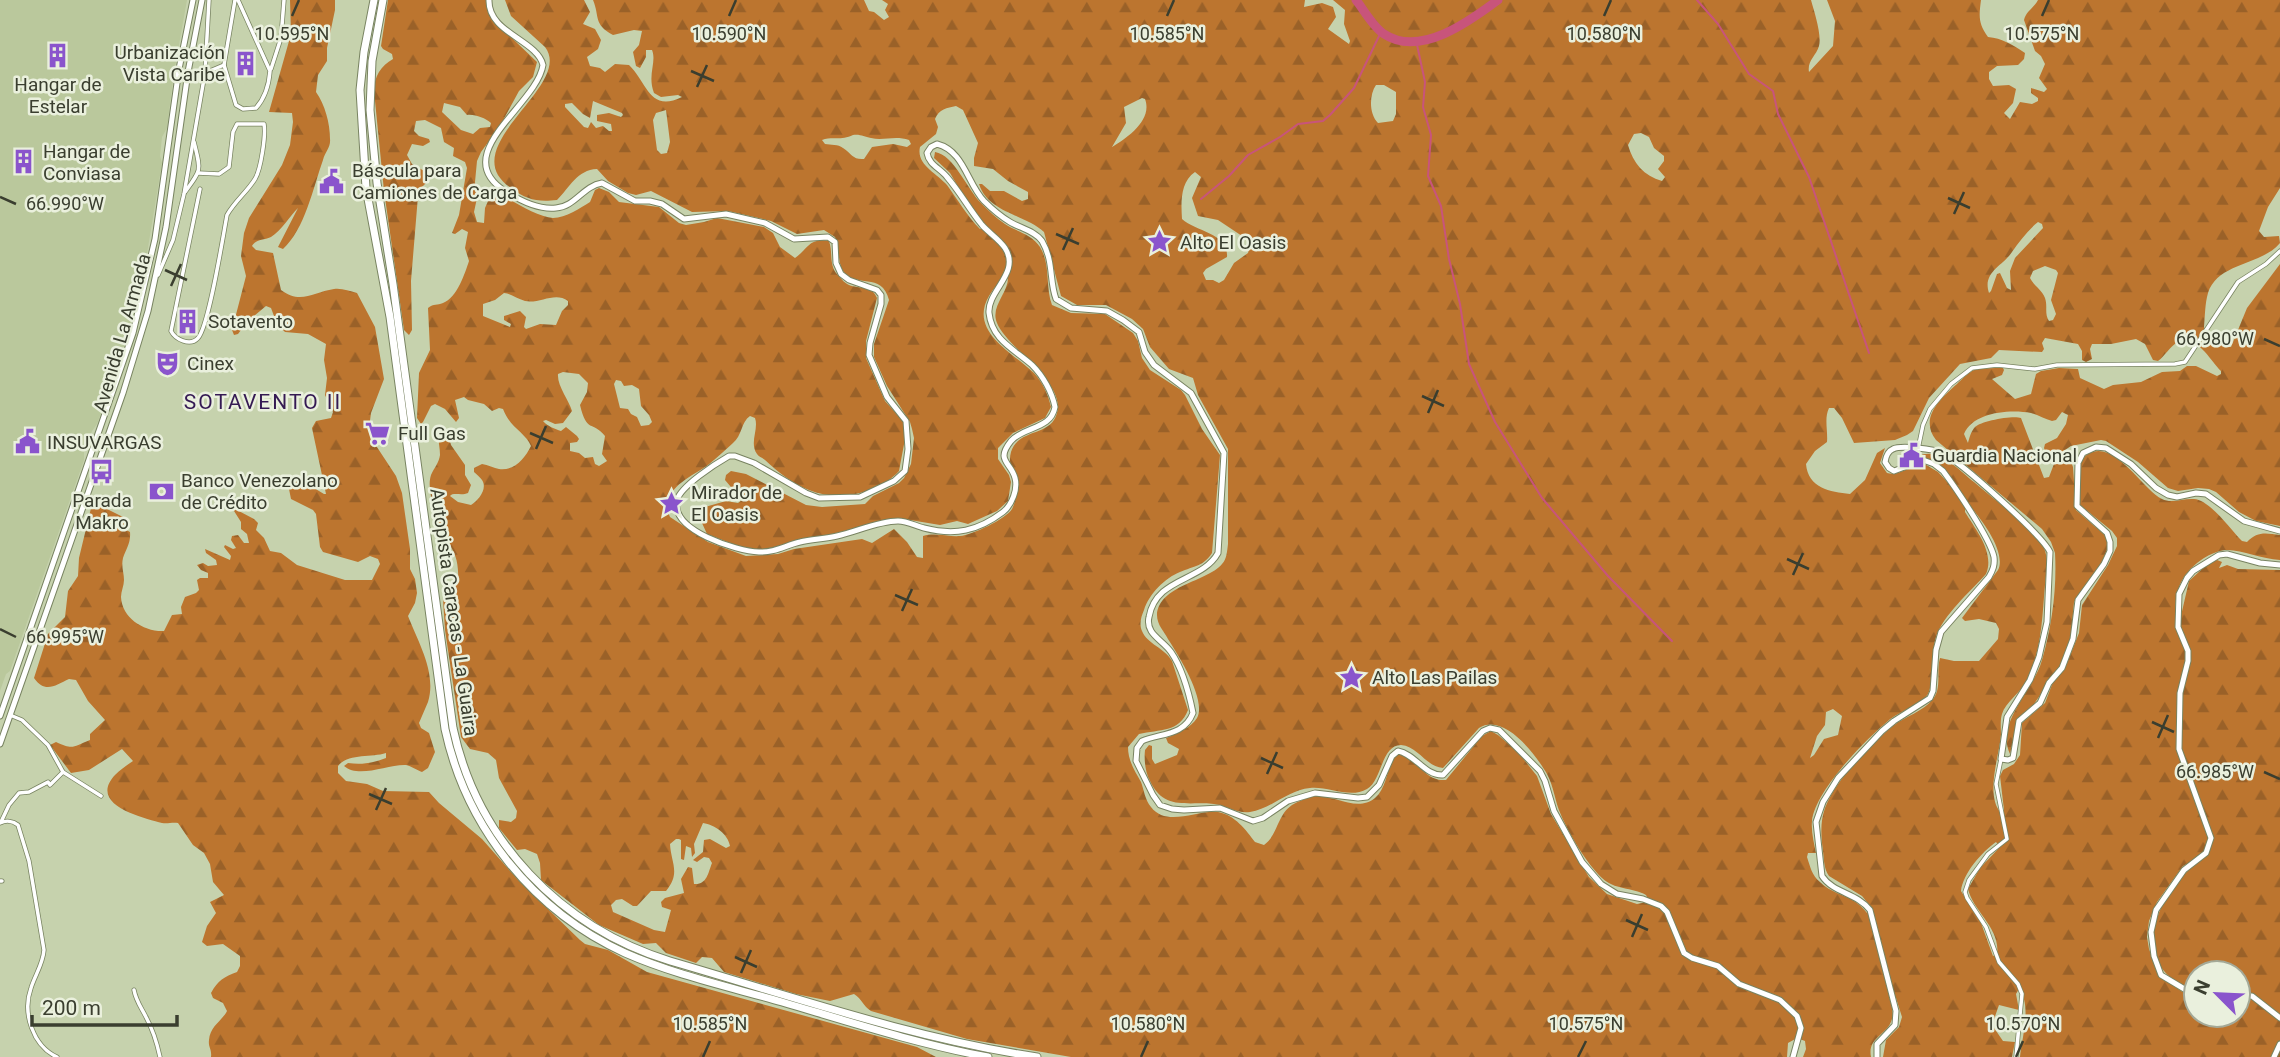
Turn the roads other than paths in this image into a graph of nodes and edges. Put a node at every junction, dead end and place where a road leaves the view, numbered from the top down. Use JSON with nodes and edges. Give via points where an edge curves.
{"nodes":[{"id":1,"x":192,"y":0,"type":"edge"},
{"id":2,"x":202,"y":0,"type":"edge"},
{"id":3,"x":209,"y":0,"type":"edge"},
{"id":4,"x":237,"y":0,"type":"edge"},
{"id":5,"x":284,"y":0,"type":"edge"},
{"id":6,"x":374,"y":0,"type":"edge"},
{"id":7,"x":383,"y":0,"type":"edge"},
{"id":8,"x":489,"y":0,"type":"edge"},
{"id":9,"x":224,"y":65,"type":"junction"},
{"id":10,"x":270,"y":71,"type":"junction"},
{"id":11,"x":205,"y":73,"type":"junction"},
{"id":12,"x":192,"y":138,"type":"junction"},
{"id":13,"x":198,"y":173,"type":"junction"},
{"id":14,"x":200,"y":189,"type":"dead end"},
{"id":15,"x":184,"y":194,"type":"junction"},
{"id":16,"x":2280,"y":251,"type":"edge"},
{"id":17,"x":156,"y":280,"type":"junction"},
{"id":18,"x":1918,"y":449,"type":"junction"},
{"id":19,"x":2280,"y":531,"type":"edge"},
{"id":20,"x":2280,"y":565,"type":"edge"},
{"id":21,"x":10,"y":715,"type":"junction"},
{"id":22,"x":0,"y":716,"type":"edge"},
{"id":23,"x":0,"y":744,"type":"edge"},
{"id":24,"x":2001,"y":759,"type":"junction"},
{"id":25,"x":63,"y":772,"type":"junction"},
{"id":26,"x":101,"y":796,"type":"dead end"},
{"id":27,"x":1,"y":822,"type":"edge"},
{"id":28,"x":2182,"y":988,"type":"edge"},
{"id":29,"x":134,"y":990,"type":"dead end"},
{"id":30,"x":2252,"y":996,"type":"edge"},
{"id":31,"x":2280,"y":1018,"type":"edge"},
{"id":32,"x":2280,"y":1044,"type":"edge"},
{"id":33,"x":57,"y":1057,"type":"edge"},
{"id":34,"x":160,"y":1057,"type":"edge"},
{"id":35,"x":988,"y":1057,"type":"edge"},
{"id":36,"x":1037,"y":1057,"type":"edge"},
{"id":37,"x":1793,"y":1057,"type":"edge"},
{"id":38,"x":1877,"y":1057,"type":"edge"},
{"id":39,"x":2017,"y":1057,"type":"edge"},
{"id":40,"x":2274,"y":1057,"type":"edge"}],
"edges":[{"from":1,"to":22,"type":"main road","name":"Avenida La Armada","via":[[141,306]]},
{"from":2,"to":17,"type":"main road","name":"Avenida La Armada"},
{"from":3,"to":11,"type":"street"},
{"from":4,"to":9,"type":"street"},
{"from":4,"to":10,"type":"street"},
{"from":5,"to":10,"type":"street","via":[[281,38]]},
{"from":6,"to":35,"type":"highway","name":"Autopista Caracas - La Guaira","via":[[360,90],[366,188],[390,317],[445,729],[460,781],[481,823],[545,901],[621,951],[732,988]]},
{"from":7,"to":36,"type":"highway","name":"Autopista Caracas - La Guaira","via":[[369,90],[377,183],[453,727],[467,778],[487,819],[550,895],[631,947],[913,1031]]},
{"from":8,"to":37,"type":"main road","via":[[496,20],[543,65],[486,152],[488,169],[501,188],[530,204],[555,208],[602,183],[635,201],[662,204],[684,219],[726,214],[765,223],[794,239],[828,237],[835,242],[841,274],[881,295],[869,355],[887,397],[906,421],[908,449],[903,473],[860,497],[819,498],[754,463],[729,456],[681,493],[677,512],[687,523],[720,544],[766,552],[897,521],[934,530],[966,531],[1010,505],[1016,479],[1005,463],[1005,452],[1017,435],[1049,420],[1055,407],[1040,374],[995,332],[989,307],[1007,272],[1007,254],[947,176],[928,160],[927,153],[934,145],[946,147],[959,159],[987,204],[1040,239],[1056,299],[1072,308],[1107,311],[1139,332],[1154,365],[1191,393],[1224,453],[1217,554],[1208,566],[1168,589],[1153,604],[1148,618],[1148,627],[1175,659],[1193,713],[1182,727],[1142,741],[1137,748],[1136,761],[1160,805],[1220,808],[1253,821],[1288,801],[1315,793],[1363,799],[1375,790],[1398,751],[1440,776],[1483,731],[1499,730],[1540,771],[1582,862],[1601,884],[1617,894],[1661,906],[1684,953],[1718,966],[1739,984],[1780,1000],[1800,1021]]},
{"from":9,"to":10,"type":"street","via":[[236,105],[243,109],[256,108],[262,102]]},
{"from":9,"to":11,"type":"street"},
{"from":11,"to":12,"type":"street"},
{"from":12,"to":13,"type":"street"},
{"from":12,"to":15,"type":"street"},
{"from":13,"to":14,"type":"street","via":[[219,174],[229,167],[237,124],[264,124],[258,171],[227,215],[206,318],[198,338],[191,342],[179,340],[170,331]]},
{"from":13,"to":15,"type":"street"},
{"from":15,"to":17,"type":"street","via":[[173,240]]},
{"from":16,"to":18,"type":"street","via":[[2238,282],[2185,362],[1972,368],[1930,409]]},
{"from":17,"to":21,"type":"main road","name":"Avenida La Armada","via":[[123,393]]},
{"from":18,"to":24,"type":"main road","via":[[1948,457],[2026,524],[2050,552],[2047,622],[2039,657],[2007,717]]},
{"from":18,"to":38,"type":"main road","via":[[1894,448],[1886,457],[1887,465],[1896,471],[1923,460],[1938,467],[1988,542],[1994,560],[1989,577],[1941,632],[1933,695],[1882,731],[1833,785],[1817,817],[1822,876],[1870,910],[1896,1011],[1895,1025],[1877,1044]]},
{"from":19,"to":24,"type":"main road","via":[[2248,523],[2206,494],[2172,496],[2160,491],[2106,448],[2092,448],[2080,456],[2077,506],[2107,533],[2110,551],[2078,600],[2073,639],[2062,668],[2040,703],[2019,721],[2013,758]]},
{"from":20,"to":28,"type":"main road","via":[[2219,555],[2193,570],[2179,594],[2178,626],[2188,661],[2180,692],[2179,749],[2211,838],[2206,853],[2184,870],[2156,910],[2151,941],[2161,975]]},
{"from":21,"to":23,"type":"main road","name":"Avenida La Armada"},
{"from":21,"to":25,"type":"street","via":[[22,720],[48,746]]},
{"from":24,"to":39,"type":"street","via":[[1996,783],[2007,839],[1988,854],[1965,891],[1986,926],[1999,962],[2022,994]]},
{"from":25,"to":26,"type":"street"},
{"from":25,"to":27,"type":"street","via":[[50,785],[19,793]]},
{"from":27,"to":33,"type":"street","via":[[18,825],[29,861],[44,950],[30,991],[29,1016],[39,1044]]},
{"from":29,"to":34,"type":"street"},
{"from":30,"to":31,"type":"main road"},
{"from":32,"to":40,"type":"main road"}]}
